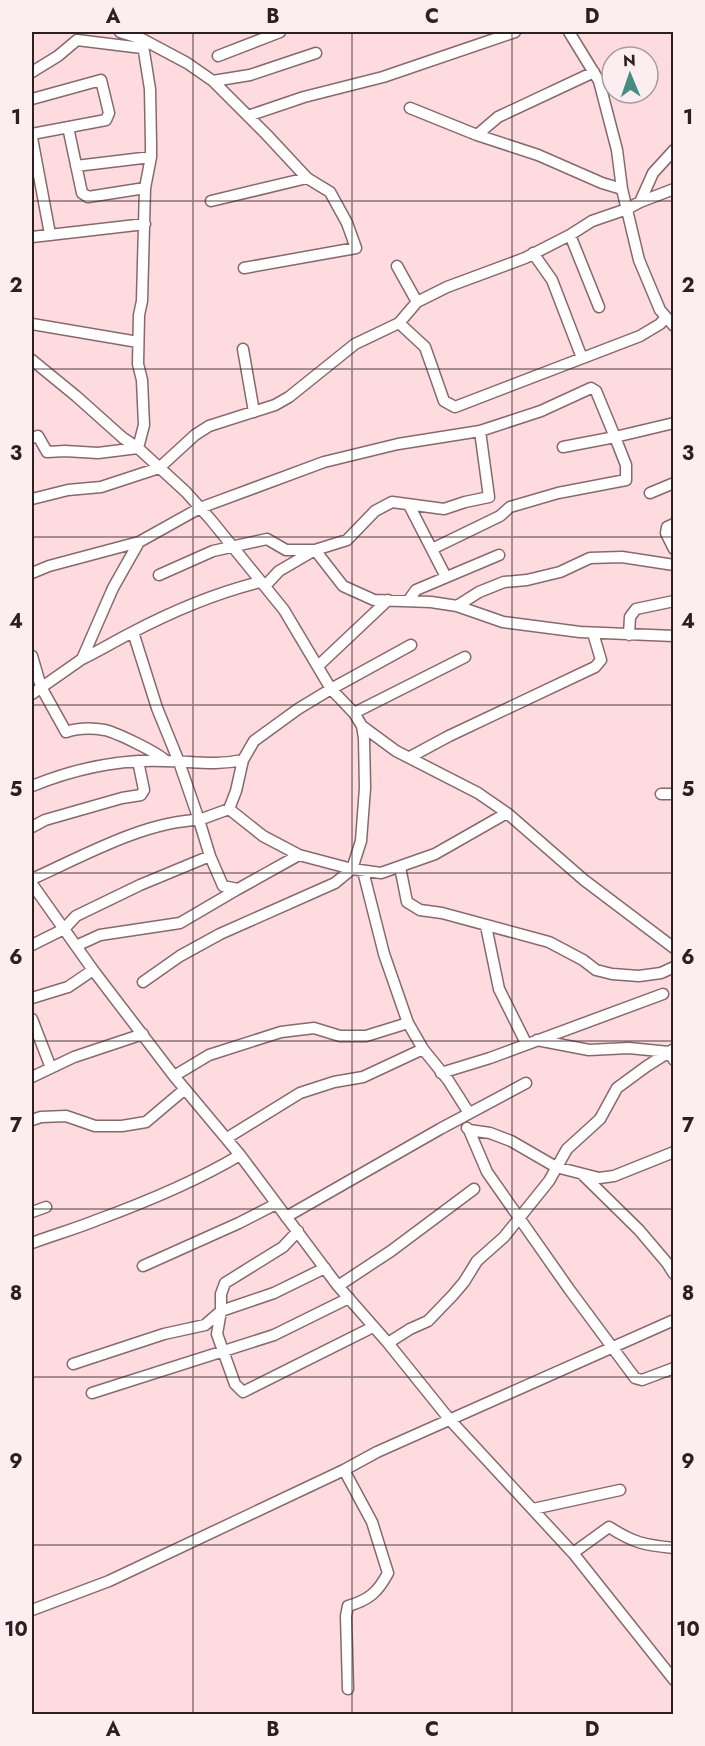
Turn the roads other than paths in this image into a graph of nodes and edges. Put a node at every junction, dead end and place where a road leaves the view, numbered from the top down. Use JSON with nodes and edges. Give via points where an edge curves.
{"nodes":[{"id":1,"x":127,"y":32,"type":"edge"},
{"id":2,"x":280,"y":32,"type":"edge"},
{"id":3,"x":515,"y":32,"type":"edge"},
{"id":4,"x":569,"y":32,"type":"edge"},
{"id":5,"x":142,"y":44,"type":"junction"},
{"id":6,"x":316,"y":53,"type":"dead end"},
{"id":7,"x":218,"y":56,"type":"dead end"},
{"id":8,"x":32,"y":72,"type":"edge"},
{"id":9,"x":594,"y":72,"type":"junction"},
{"id":10,"x":213,"y":81,"type":"junction"},
{"id":11,"x":32,"y":99,"type":"edge"},
{"id":12,"x":410,"y":108,"type":"dead end"},
{"id":13,"x":248,"y":116,"type":"junction"},
{"id":14,"x":68,"y":127,"type":"junction"},
{"id":15,"x":477,"y":135,"type":"junction"},
{"id":16,"x":32,"y":136,"type":"edge"},
{"id":17,"x":674,"y":150,"type":"edge"},
{"id":18,"x":151,"y":157,"type":"junction"},
{"id":19,"x":76,"y":166,"type":"junction"},
{"id":20,"x":307,"y":178,"type":"junction"},
{"id":21,"x":145,"y":188,"type":"junction"},
{"id":22,"x":622,"y":189,"type":"junction"},
{"id":23,"x":674,"y":189,"type":"edge"},
{"id":24,"x":211,"y":201,"type":"dead end"},
{"id":25,"x":640,"y":202,"type":"junction"},
{"id":26,"x":627,"y":209,"type":"junction"},
{"id":27,"x":145,"y":224,"type":"junction"},
{"id":28,"x":50,"y":234,"type":"junction"},
{"id":29,"x":570,"y":235,"type":"junction"},
{"id":30,"x":32,"y":237,"type":"edge"},
{"id":31,"x":533,"y":253,"type":"junction"},
{"id":32,"x":397,"y":267,"type":"dead end"},
{"id":33,"x":244,"y":268,"type":"dead end"},
{"id":34,"x":417,"y":302,"type":"junction"},
{"id":35,"x":599,"y":307,"type":"dead end"},
{"id":36,"x":670,"y":322,"type":"edge"},
{"id":37,"x":399,"y":323,"type":"junction"},
{"id":38,"x":32,"y":324,"type":"edge"},
{"id":39,"x":138,"y":342,"type":"junction"},
{"id":40,"x":243,"y":349,"type":"dead end"},
{"id":41,"x":582,"y":358,"type":"junction"},
{"id":42,"x":32,"y":360,"type":"edge"},
{"id":43,"x":254,"y":412,"type":"junction"},
{"id":44,"x":674,"y":423,"type":"edge"},
{"id":45,"x":480,"y":431,"type":"junction"},
{"id":46,"x":615,"y":437,"type":"junction"},
{"id":47,"x":32,"y":438,"type":"edge"},
{"id":48,"x":563,"y":447,"type":"dead end"},
{"id":49,"x":138,"y":448,"type":"junction"},
{"id":50,"x":159,"y":468,"type":"junction"},
{"id":51,"x":674,"y":483,"type":"edge"},
{"id":52,"x":650,"y":493,"type":"dead end"},
{"id":53,"x":32,"y":499,"type":"edge"},
{"id":54,"x":409,"y":505,"type":"junction"},
{"id":55,"x":200,"y":508,"type":"junction"},
{"id":56,"x":674,"y":524,"type":"edge"},
{"id":57,"x":140,"y":542,"type":"junction"},
{"id":58,"x":232,"y":547,"type":"junction"},
{"id":59,"x":432,"y":549,"type":"junction"},
{"id":60,"x":674,"y":549,"type":"edge"},
{"id":61,"x":315,"y":550,"type":"junction"},
{"id":62,"x":499,"y":555,"type":"dead end"},
{"id":63,"x":674,"y":565,"type":"edge"},
{"id":64,"x":32,"y":573,"type":"edge"},
{"id":65,"x":159,"y":575,"type":"dead end"},
{"id":66,"x":446,"y":577,"type":"junction"},
{"id":67,"x":262,"y":584,"type":"junction"},
{"id":68,"x":388,"y":600,"type":"junction"},
{"id":69,"x":408,"y":601,"type":"junction"},
{"id":70,"x":674,"y":601,"type":"edge"},
{"id":71,"x":457,"y":606,"type":"junction"},
{"id":72,"x":133,"y":632,"type":"junction"},
{"id":73,"x":592,"y":633,"type":"junction"},
{"id":74,"x":629,"y":635,"type":"junction"},
{"id":75,"x":674,"y":636,"type":"edge"},
{"id":76,"x":411,"y":645,"type":"dead end"},
{"id":77,"x":32,"y":656,"type":"edge"},
{"id":78,"x":465,"y":657,"type":"dead end"},
{"id":79,"x":82,"y":659,"type":"junction"},
{"id":80,"x":318,"y":666,"type":"junction"},
{"id":81,"x":41,"y":687,"type":"junction"},
{"id":82,"x":331,"y":689,"type":"junction"},
{"id":83,"x":32,"y":694,"type":"edge"},
{"id":84,"x":354,"y":713,"type":"junction"},
{"id":85,"x":362,"y":726,"type":"junction"},
{"id":86,"x":410,"y":757,"type":"junction"},
{"id":87,"x":138,"y":760,"type":"junction"},
{"id":88,"x":243,"y":760,"type":"junction"},
{"id":89,"x":166,"y":761,"type":"junction"},
{"id":90,"x":179,"y":762,"type":"junction"},
{"id":91,"x":32,"y":786,"type":"edge"},
{"id":92,"x":661,"y":794,"type":"dead end"},
{"id":93,"x":674,"y":794,"type":"edge"},
{"id":94,"x":228,"y":809,"type":"junction"},
{"id":95,"x":507,"y":813,"type":"junction"},
{"id":96,"x":199,"y":820,"type":"junction"},
{"id":97,"x":32,"y":827,"type":"edge"},
{"id":98,"x":299,"y":855,"type":"junction"},
{"id":99,"x":210,"y":856,"type":"junction"},
{"id":100,"x":400,"y":867,"type":"junction"},
{"id":101,"x":357,"y":870,"type":"junction"},
{"id":102,"x":32,"y":879,"type":"edge"},
{"id":103,"x":32,"y":884,"type":"edge"},
{"id":104,"x":238,"y":889,"type":"junction"},
{"id":105,"x":486,"y":926,"type":"junction"},
{"id":106,"x":64,"y":929,"type":"junction"},
{"id":107,"x":32,"y":945,"type":"edge"},
{"id":108,"x":76,"y":946,"type":"junction"},
{"id":109,"x":674,"y":948,"type":"edge"},
{"id":110,"x":674,"y":967,"type":"edge"},
{"id":111,"x":93,"y":970,"type":"junction"},
{"id":112,"x":143,"y":982,"type":"dead end"},
{"id":113,"x":663,"y":994,"type":"dead end"},
{"id":114,"x":32,"y":998,"type":"edge"},
{"id":115,"x":32,"y":1019,"type":"edge"},
{"id":116,"x":408,"y":1023,"type":"junction"},
{"id":117,"x":143,"y":1034,"type":"junction"},
{"id":118,"x":532,"y":1042,"type":"junction"},
{"id":119,"x":423,"y":1048,"type":"junction"},
{"id":120,"x":672,"y":1054,"type":"edge"},
{"id":121,"x":51,"y":1068,"type":"junction"},
{"id":122,"x":441,"y":1073,"type":"junction"},
{"id":123,"x":174,"y":1076,"type":"junction"},
{"id":124,"x":32,"y":1077,"type":"edge"},
{"id":125,"x":526,"y":1083,"type":"dead end"},
{"id":126,"x":185,"y":1089,"type":"junction"},
{"id":127,"x":464,"y":1116,"type":"junction"},
{"id":128,"x":32,"y":1120,"type":"edge"},
{"id":129,"x":469,"y":1130,"type":"junction"},
{"id":130,"x":227,"y":1138,"type":"junction"},
{"id":131,"x":674,"y":1152,"type":"edge"},
{"id":132,"x":240,"y":1155,"type":"junction"},
{"id":133,"x":556,"y":1167,"type":"junction"},
{"id":134,"x":582,"y":1173,"type":"junction"},
{"id":135,"x":474,"y":1189,"type":"dead end"},
{"id":136,"x":276,"y":1204,"type":"junction"},
{"id":137,"x":46,"y":1207,"type":"dead end"},
{"id":138,"x":32,"y":1212,"type":"edge"},
{"id":139,"x":286,"y":1217,"type":"junction"},
{"id":140,"x":518,"y":1218,"type":"junction"},
{"id":141,"x":298,"y":1231,"type":"junction"},
{"id":142,"x":32,"y":1243,"type":"edge"},
{"id":143,"x":143,"y":1266,"type":"dead end"},
{"id":144,"x":324,"y":1268,"type":"junction"},
{"id":145,"x":674,"y":1274,"type":"edge"},
{"id":146,"x":338,"y":1286,"type":"junction"},
{"id":147,"x":349,"y":1298,"type":"junction"},
{"id":148,"x":221,"y":1311,"type":"junction"},
{"id":149,"x":674,"y":1320,"type":"edge"},
{"id":150,"x":373,"y":1327,"type":"junction"},
{"id":151,"x":388,"y":1343,"type":"junction"},
{"id":152,"x":614,"y":1348,"type":"junction"},
{"id":153,"x":222,"y":1350,"type":"junction"},
{"id":154,"x":73,"y":1364,"type":"dead end"},
{"id":155,"x":674,"y":1368,"type":"edge"},
{"id":156,"x":92,"y":1393,"type":"dead end"},
{"id":157,"x":450,"y":1420,"type":"junction"},
{"id":158,"x":344,"y":1470,"type":"junction"},
{"id":159,"x":620,"y":1490,"type":"dead end"},
{"id":160,"x":533,"y":1509,"type":"junction"},
{"id":161,"x":674,"y":1548,"type":"edge"},
{"id":162,"x":573,"y":1552,"type":"junction"},
{"id":163,"x":32,"y":1610,"type":"edge"},
{"id":164,"x":671,"y":1673,"type":"edge"},
{"id":165,"x":348,"y":1689,"type":"dead end"}],
"edges":[{"from":1,"to":5,"type":"street"},
{"from":2,"to":7,"type":"street"},
{"from":3,"to":13,"type":"street","via":[[383,77]]},
{"from":4,"to":9,"type":"street"},
{"from":5,"to":8,"type":"street","via":[[77,40]]},
{"from":5,"to":10,"type":"street","via":[[187,63]]},
{"from":5,"to":18,"type":"street","via":[[150,89]]},
{"from":6,"to":10,"type":"street","via":[[250,75]]},
{"from":9,"to":15,"type":"street","via":[[498,117]]},
{"from":9,"to":22,"type":"street","via":[[617,150]]},
{"from":10,"to":13,"type":"street"},
{"from":11,"to":14,"type":"street","via":[[101,80],[109,113],[106,120]]},
{"from":12,"to":15,"type":"street"},
{"from":13,"to":20,"type":"street"},
{"from":14,"to":16,"type":"street"},
{"from":14,"to":19,"type":"street"},
{"from":15,"to":22,"type":"street"},
{"from":16,"to":28,"type":"street"},
{"from":17,"to":25,"type":"street","via":[[653,173]]},
{"from":18,"to":19,"type":"street"},
{"from":18,"to":21,"type":"street"},
{"from":19,"to":21,"type":"street","via":[[82,193],[88,197]]},
{"from":20,"to":24,"type":"street"},
{"from":20,"to":33,"type":"street","via":[[330,192],[356,248]]},
{"from":21,"to":27,"type":"street"},
{"from":22,"to":26,"type":"street"},
{"from":23,"to":25,"type":"street"},
{"from":25,"to":26,"type":"street"},
{"from":26,"to":29,"type":"street","via":[[592,221]]},
{"from":26,"to":36,"type":"street","via":[[639,260],[654,299]]},
{"from":27,"to":28,"type":"street"},
{"from":27,"to":39,"type":"street"},
{"from":28,"to":30,"type":"street"},
{"from":29,"to":31,"type":"street"},
{"from":29,"to":35,"type":"street"},
{"from":31,"to":34,"type":"street"},
{"from":31,"to":41,"type":"street","via":[[552,280]]},
{"from":32,"to":34,"type":"street"},
{"from":34,"to":37,"type":"street"},
{"from":36,"to":41,"type":"street"},
{"from":37,"to":41,"type":"street","via":[[425,347],[444,401],[455,407]]},
{"from":37,"to":43,"type":"street","via":[[355,344],[289,397]]},
{"from":38,"to":39,"type":"street"},
{"from":39,"to":49,"type":"street","via":[[144,425]]},
{"from":40,"to":43,"type":"street"},
{"from":42,"to":49,"type":"street"},
{"from":43,"to":50,"type":"street","via":[[209,426]]},
{"from":44,"to":46,"type":"street"},
{"from":45,"to":46,"type":"street","via":[[541,411],[591,388]]},
{"from":45,"to":54,"type":"street","via":[[489,497],[444,509]]},
{"from":45,"to":55,"type":"street","via":[[398,444],[324,462]]},
{"from":46,"to":48,"type":"street"},
{"from":46,"to":59,"type":"street","via":[[626,465],[626,480],[510,507],[500,516]]},
{"from":47,"to":49,"type":"street","via":[[38,436],[47,452],[98,453]]},
{"from":49,"to":50,"type":"street"},
{"from":50,"to":53,"type":"street","via":[[101,487]]},
{"from":50,"to":55,"type":"street"},
{"from":51,"to":52,"type":"street"},
{"from":54,"to":59,"type":"street"},
{"from":54,"to":61,"type":"street","via":[[392,502],[375,511],[348,540]]},
{"from":55,"to":57,"type":"street"},
{"from":55,"to":58,"type":"street"},
{"from":56,"to":60,"type":"street","via":[[667,527],[666,533]]},
{"from":57,"to":64,"type":"street"},
{"from":57,"to":79,"type":"street","via":[[113,588]]},
{"from":58,"to":61,"type":"street","via":[[267,539],[286,550]]},
{"from":58,"to":65,"type":"street","via":[[213,551]]},
{"from":58,"to":67,"type":"street"},
{"from":59,"to":66,"type":"street"},
{"from":61,"to":67,"type":"street"},
{"from":61,"to":68,"type":"street","via":[[343,586],[374,600]]},
{"from":62,"to":66,"type":"street"},
{"from":63,"to":71,"type":"street","via":[[622,556],[590,558],[560,572],[504,582]]},
{"from":66,"to":69,"type":"street","via":[[416,590]]},
{"from":67,"to":72,"type":"street","via":[[229,591]]},
{"from":67,"to":80,"type":"street","via":[[284,610]]},
{"from":68,"to":69,"type":"street"},
{"from":68,"to":80,"type":"street"},
{"from":69,"to":71,"type":"street"},
{"from":70,"to":74,"type":"street","via":[[636,609],[630,617]]},
{"from":71,"to":73,"type":"street","via":[[503,622]]},
{"from":72,"to":79,"type":"street"},
{"from":72,"to":90,"type":"street"},
{"from":73,"to":74,"type":"street"},
{"from":73,"to":86,"type":"street","via":[[601,660],[595,668]]},
{"from":74,"to":75,"type":"street"},
{"from":76,"to":82,"type":"street"},
{"from":77,"to":81,"type":"street"},
{"from":78,"to":84,"type":"street"},
{"from":79,"to":81,"type":"street"},
{"from":80,"to":82,"type":"street"},
{"from":81,"to":83,"type":"street"},
{"from":81,"to":89,"type":"street","via":[[66,732],[76,728],[106,730],[158,753]]},
{"from":82,"to":84,"type":"street"},
{"from":82,"to":88,"type":"street","via":[[254,741]]},
{"from":84,"to":85,"type":"street"},
{"from":85,"to":86,"type":"street"},
{"from":85,"to":101,"type":"street","via":[[365,788]]},
{"from":86,"to":95,"type":"street"},
{"from":87,"to":89,"type":"street"},
{"from":87,"to":91,"type":"street","via":[[99,764]]},
{"from":87,"to":97,"type":"street","via":[[144,790],[141,795],[45,820]]},
{"from":88,"to":90,"type":"street"},
{"from":88,"to":94,"type":"street"},
{"from":89,"to":90,"type":"street"},
{"from":90,"to":96,"type":"street"},
{"from":92,"to":93,"type":"street"},
{"from":94,"to":96,"type":"street"},
{"from":94,"to":98,"type":"street","via":[[263,836]]},
{"from":95,"to":100,"type":"street","via":[[435,854]]},
{"from":95,"to":109,"type":"street","via":[[584,880]]},
{"from":96,"to":99,"type":"street"},
{"from":96,"to":102,"type":"street","via":[[180,821],[120,839]]},
{"from":98,"to":101,"type":"street"},
{"from":98,"to":104,"type":"street"},
{"from":99,"to":104,"type":"street","via":[[223,886]]},
{"from":99,"to":106,"type":"street","via":[[76,916]]},
{"from":100,"to":101,"type":"street","via":[[381,873]]},
{"from":100,"to":105,"type":"street","via":[[407,902],[420,910]]},
{"from":101,"to":112,"type":"street","via":[[220,934]]},
{"from":101,"to":116,"type":"street"},
{"from":103,"to":106,"type":"street"},
{"from":104,"to":108,"type":"street","via":[[180,923],[100,934]]},
{"from":105,"to":110,"type":"street","via":[[549,942],[596,970],[612,974],[639,976]]},
{"from":105,"to":118,"type":"street","via":[[500,989]]},
{"from":106,"to":107,"type":"street"},
{"from":106,"to":108,"type":"street"},
{"from":108,"to":111,"type":"street"},
{"from":111,"to":114,"type":"street","via":[[68,987]]},
{"from":111,"to":117,"type":"street"},
{"from":113,"to":118,"type":"street"},
{"from":115,"to":121,"type":"street"},
{"from":116,"to":119,"type":"street"},
{"from":116,"to":123,"type":"street","via":[[366,1036],[340,1036],[314,1028],[281,1032],[209,1055]]},
{"from":117,"to":121,"type":"street"},
{"from":117,"to":123,"type":"street"},
{"from":118,"to":120,"type":"street","via":[[589,1050],[629,1048]]},
{"from":118,"to":122,"type":"street"},
{"from":119,"to":122,"type":"street"},
{"from":119,"to":130,"type":"street","via":[[363,1077],[300,1093]]},
{"from":120,"to":133,"type":"street","via":[[617,1088],[600,1119],[567,1149]]},
{"from":121,"to":124,"type":"street"},
{"from":122,"to":127,"type":"street"},
{"from":123,"to":126,"type":"street"},
{"from":125,"to":127,"type":"street"},
{"from":126,"to":128,"type":"street","via":[[146,1122],[95,1126],[66,1116]]},
{"from":126,"to":130,"type":"street"},
{"from":127,"to":129,"type":"street"},
{"from":127,"to":139,"type":"street"},
{"from":129,"to":133,"type":"street","via":[[511,1141]]},
{"from":129,"to":140,"type":"street","via":[[487,1172]]},
{"from":130,"to":132,"type":"street"},
{"from":131,"to":134,"type":"street","via":[[614,1176],[599,1178]]},
{"from":132,"to":136,"type":"street"},
{"from":132,"to":142,"type":"street","via":[[97,1221]]},
{"from":133,"to":134,"type":"street"},
{"from":133,"to":140,"type":"street"},
{"from":134,"to":145,"type":"street","via":[[656,1248]]},
{"from":135,"to":146,"type":"street"},
{"from":136,"to":139,"type":"street"},
{"from":136,"to":143,"type":"street"},
{"from":137,"to":138,"type":"street"},
{"from":139,"to":141,"type":"street"},
{"from":140,"to":151,"type":"street","via":[[428,1320]]},
{"from":140,"to":152,"type":"street"},
{"from":141,"to":144,"type":"street"},
{"from":141,"to":148,"type":"street","via":[[283,1247],[225,1283]]},
{"from":144,"to":146,"type":"street"},
{"from":144,"to":148,"type":"street","via":[[274,1293]]},
{"from":146,"to":147,"type":"street"},
{"from":147,"to":150,"type":"street"},
{"from":147,"to":153,"type":"street","via":[[274,1335]]},
{"from":148,"to":153,"type":"street","via":[[217,1334]]},
{"from":148,"to":154,"type":"street","via":[[205,1325]]},
{"from":149,"to":152,"type":"street"},
{"from":150,"to":151,"type":"street"},
{"from":150,"to":153,"type":"street","via":[[243,1392],[235,1384]]},
{"from":151,"to":157,"type":"street"},
{"from":152,"to":155,"type":"street","via":[[635,1378],[642,1380]]},
{"from":152,"to":157,"type":"street"},
{"from":153,"to":156,"type":"street"},
{"from":157,"to":158,"type":"street"},
{"from":157,"to":160,"type":"street"},
{"from":158,"to":163,"type":"street","via":[[110,1581]]},
{"from":158,"to":165,"type":"street","via":[[372,1522],[388,1573],[380,1589],[362,1602],[348,1606]]},
{"from":159,"to":160,"type":"street"},
{"from":160,"to":162,"type":"street"},
{"from":161,"to":162,"type":"street","via":[[629,1540],[609,1527]]},
{"from":162,"to":164,"type":"street"}]}
